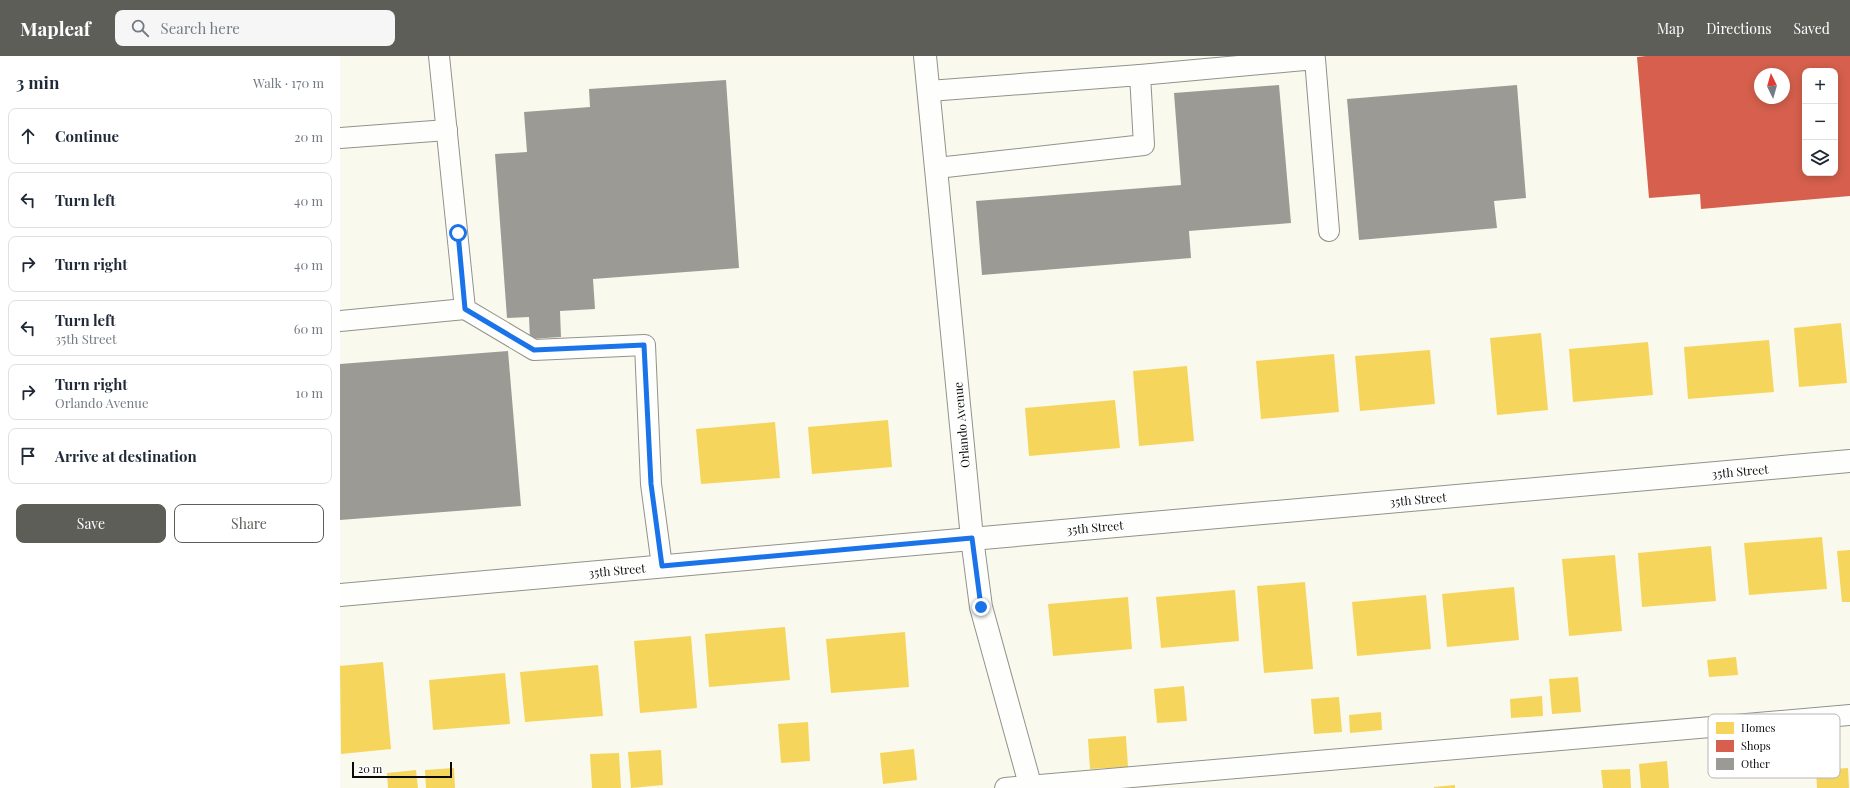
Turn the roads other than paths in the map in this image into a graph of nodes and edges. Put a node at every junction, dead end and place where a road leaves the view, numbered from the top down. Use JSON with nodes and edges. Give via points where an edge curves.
{"nodes":[{"id":1,"x":439,"y":56,"type":"edge"},
{"id":2,"x":925,"y":56,"type":"edge"},
{"id":3,"x":1241,"y":61,"type":"edge"},
{"id":4,"x":1140,"y":75,"type":"junction"},
{"id":5,"x":929,"y":91,"type":"junction"},
{"id":6,"x":447,"y":130,"type":"junction"},
{"id":7,"x":340,"y":138,"type":"edge"},
{"id":8,"x":937,"y":168,"type":"junction"},
{"id":9,"x":1329,"y":231,"type":"dead end"},
{"id":10,"x":465,"y":309,"type":"junction"},
{"id":11,"x":340,"y":321,"type":"edge"},
{"id":12,"x":1850,"y":461,"type":"edge"},
{"id":13,"x":972,"y":538,"type":"junction"},
{"id":14,"x":662,"y":566,"type":"junction"},
{"id":15,"x":340,"y":595,"type":"edge"},
{"id":16,"x":1850,"y":715,"type":"edge"},
{"id":17,"x":1840,"y":716,"type":"edge"},
{"id":18,"x":1708,"y":727,"type":"edge"},
{"id":19,"x":1031,"y":787,"type":"edge"},
{"id":20,"x":1005,"y":788,"type":"edge"}],
"edges":[{"from":1,"to":6,"type":"lane"},
{"from":2,"to":5,"type":"street","name":"Orlando Avenue"},
{"from":3,"to":4,"type":"lane"},
{"from":3,"to":9,"type":"lane","via":[[1315,59]]},
{"from":4,"to":5,"type":"lane"},
{"from":4,"to":8,"type":"lane","via":[[1144,145]]},
{"from":5,"to":8,"type":"street","name":"Orlando Avenue"},
{"from":6,"to":7,"type":"lane"},
{"from":6,"to":10,"type":"lane"},
{"from":8,"to":13,"type":"street","name":"Orlando Avenue"},
{"from":10,"to":11,"type":"lane"},
{"from":10,"to":14,"type":"lane","via":[[534,350],[644,345],[651,484]]},
{"from":12,"to":13,"type":"street","name":"35th Street"},
{"from":13,"to":14,"type":"street","name":"35th Street"},
{"from":13,"to":19,"type":"street","name":"Orlando Avenue","via":[[981,607]]},
{"from":14,"to":15,"type":"street","name":"35th Street"},
{"from":16,"to":17,"type":"lane"},
{"from":18,"to":19,"type":"lane"},
{"from":19,"to":20,"type":"lane"}]}
